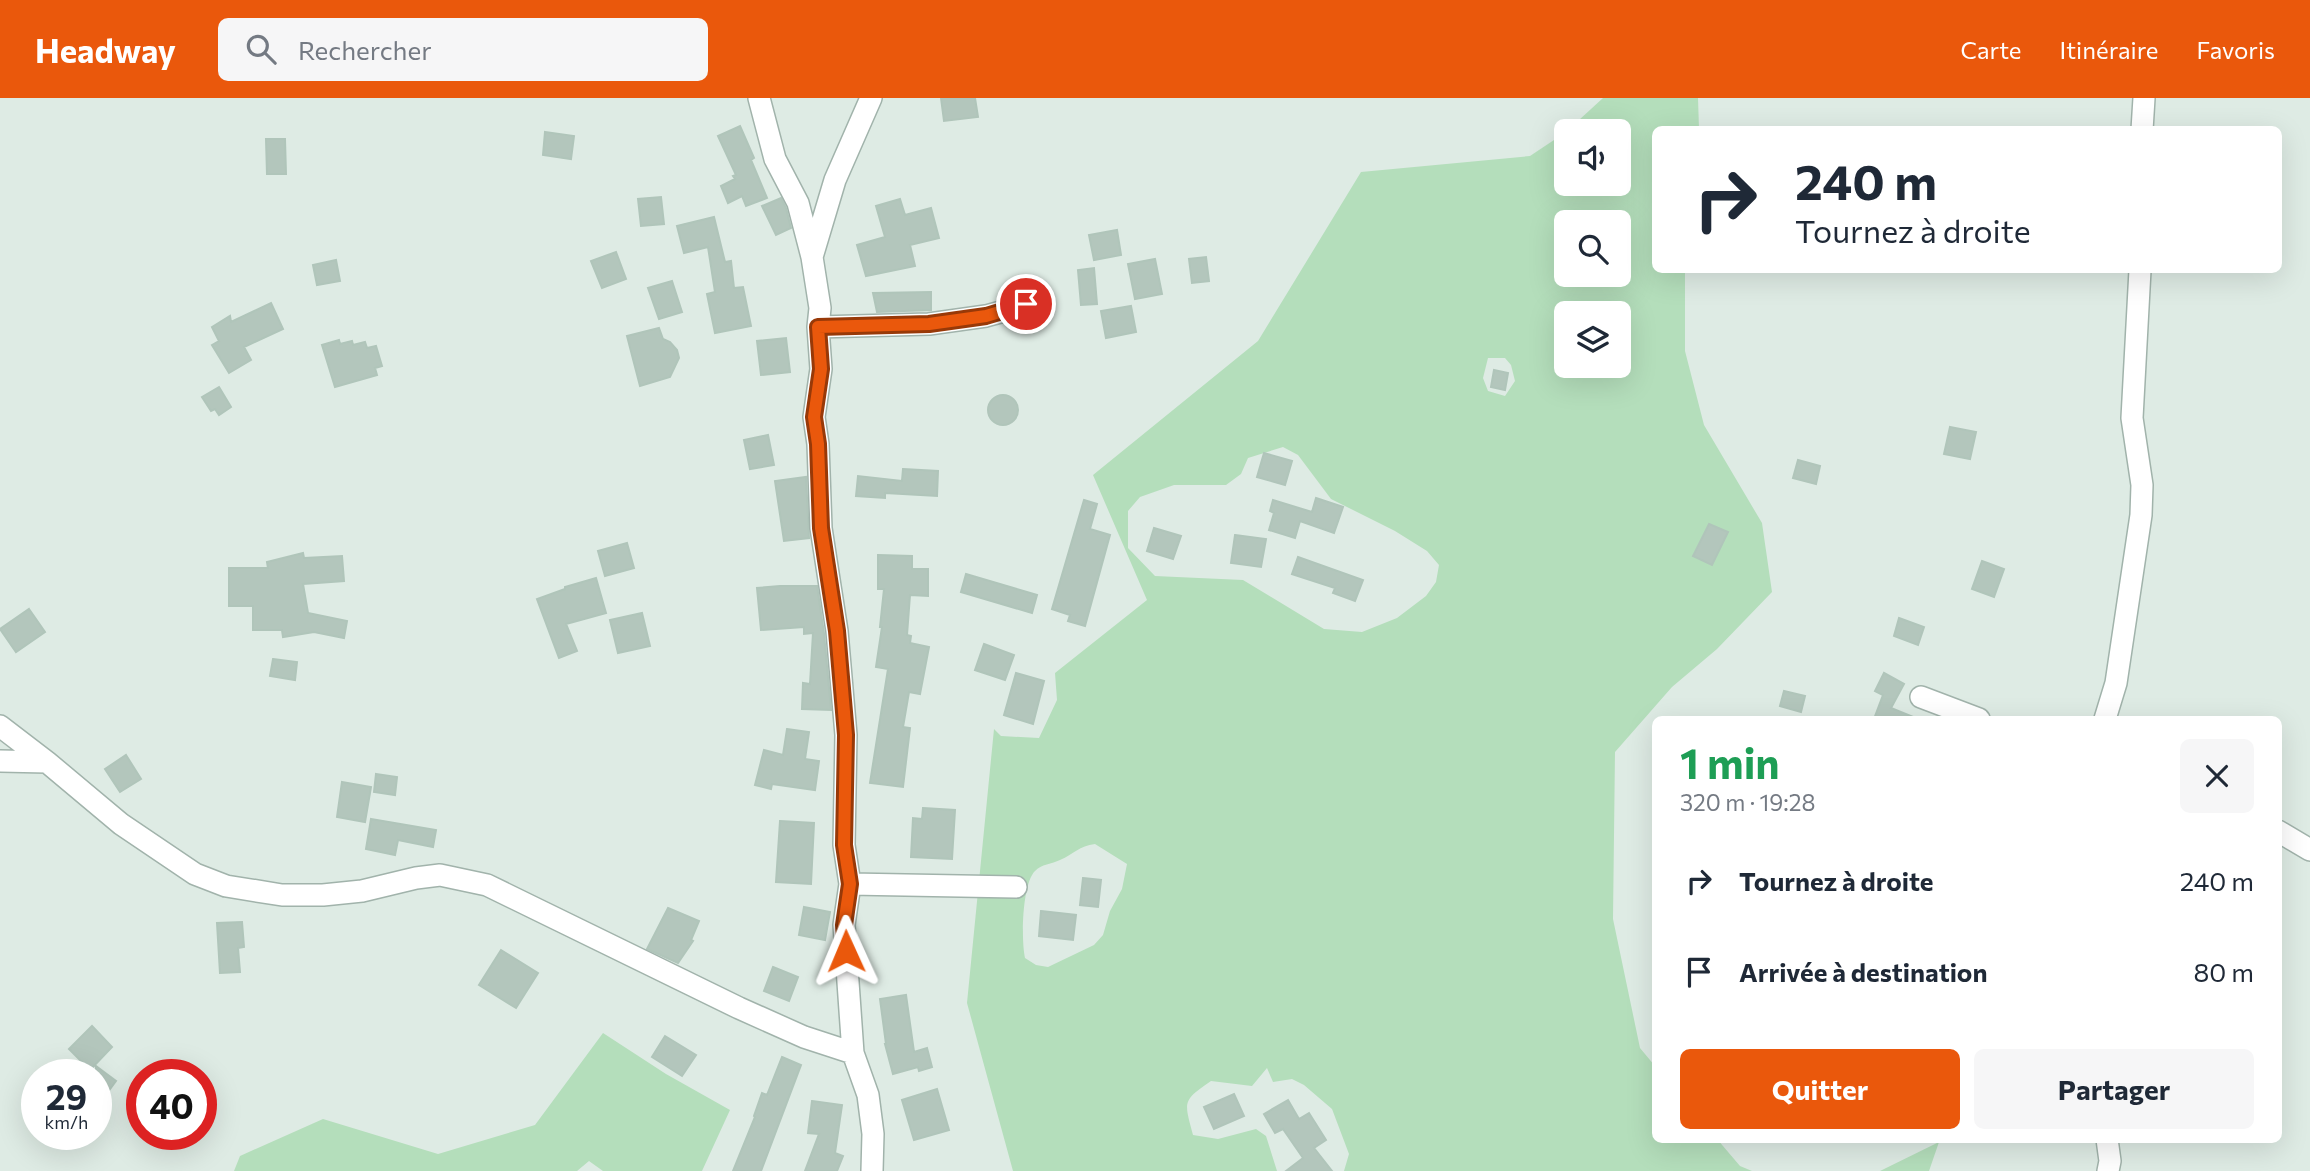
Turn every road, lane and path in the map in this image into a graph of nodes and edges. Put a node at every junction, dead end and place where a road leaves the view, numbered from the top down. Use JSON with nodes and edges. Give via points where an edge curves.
{"nodes":[{"id":1,"x":760,"y":98,"type":"edge"},
{"id":2,"x":871,"y":98,"type":"edge"},
{"id":3,"x":2144,"y":98,"type":"edge"},
{"id":4,"x":2142,"y":126,"type":"edge"},
{"id":5,"x":812,"y":257,"type":"junction"},
{"id":6,"x":2140,"y":273,"type":"edge"},
{"id":7,"x":1026,"y":304,"type":"dead end"},
{"id":8,"x":818,"y":327,"type":"junction"},
{"id":9,"x":1922,"y":697,"type":"dead end"},
{"id":10,"x":1971,"y":716,"type":"edge"},
{"id":11,"x":2106,"y":716,"type":"edge"},
{"id":12,"x":0,"y":726,"type":"edge"},
{"id":13,"x":0,"y":761,"type":"edge"},
{"id":14,"x":47,"y":762,"type":"junction"},
{"id":15,"x":2282,"y":833,"type":"edge"},
{"id":16,"x":2310,"y":850,"type":"edge"},
{"id":17,"x":850,"y":884,"type":"junction"},
{"id":18,"x":1016,"y":887,"type":"dead end"},
{"id":19,"x":853,"y":1054,"type":"junction"},
{"id":20,"x":2108,"y":1143,"type":"edge"},
{"id":21,"x":872,"y":1171,"type":"edge"},
{"id":22,"x":2108,"y":1171,"type":"edge"}],
"edges":[{"from":1,"to":5,"type":"street","via":[[775,159],[798,203]]},
{"from":2,"to":5,"type":"street","via":[[835,180]]},
{"from":3,"to":4,"type":"street"},
{"from":5,"to":8,"type":"street","via":[[820,308]]},
{"from":6,"to":11,"type":"street","via":[[2132,418],[2142,485],[2141,515],[2116,683]]},
{"from":7,"to":8,"type":"street","via":[[986,316],[929,324]]},
{"from":8,"to":17,"type":"street","via":[[821,369],[814,417],[821,528],[837,631],[846,735],[844,845]]},
{"from":9,"to":10,"type":"street"},
{"from":12,"to":14,"type":"street"},
{"from":13,"to":14,"type":"street"},
{"from":14,"to":19,"type":"street","via":[[121,824],[195,874],[226,886],[282,895],[323,895],[440,875],[487,885],[739,1008]]},
{"from":15,"to":16,"type":"street"},
{"from":17,"to":18,"type":"street"},
{"from":17,"to":19,"type":"street","via":[[844,925]]},
{"from":19,"to":21,"type":"street","via":[[868,1095]]},
{"from":20,"to":22,"type":"street"}]}
